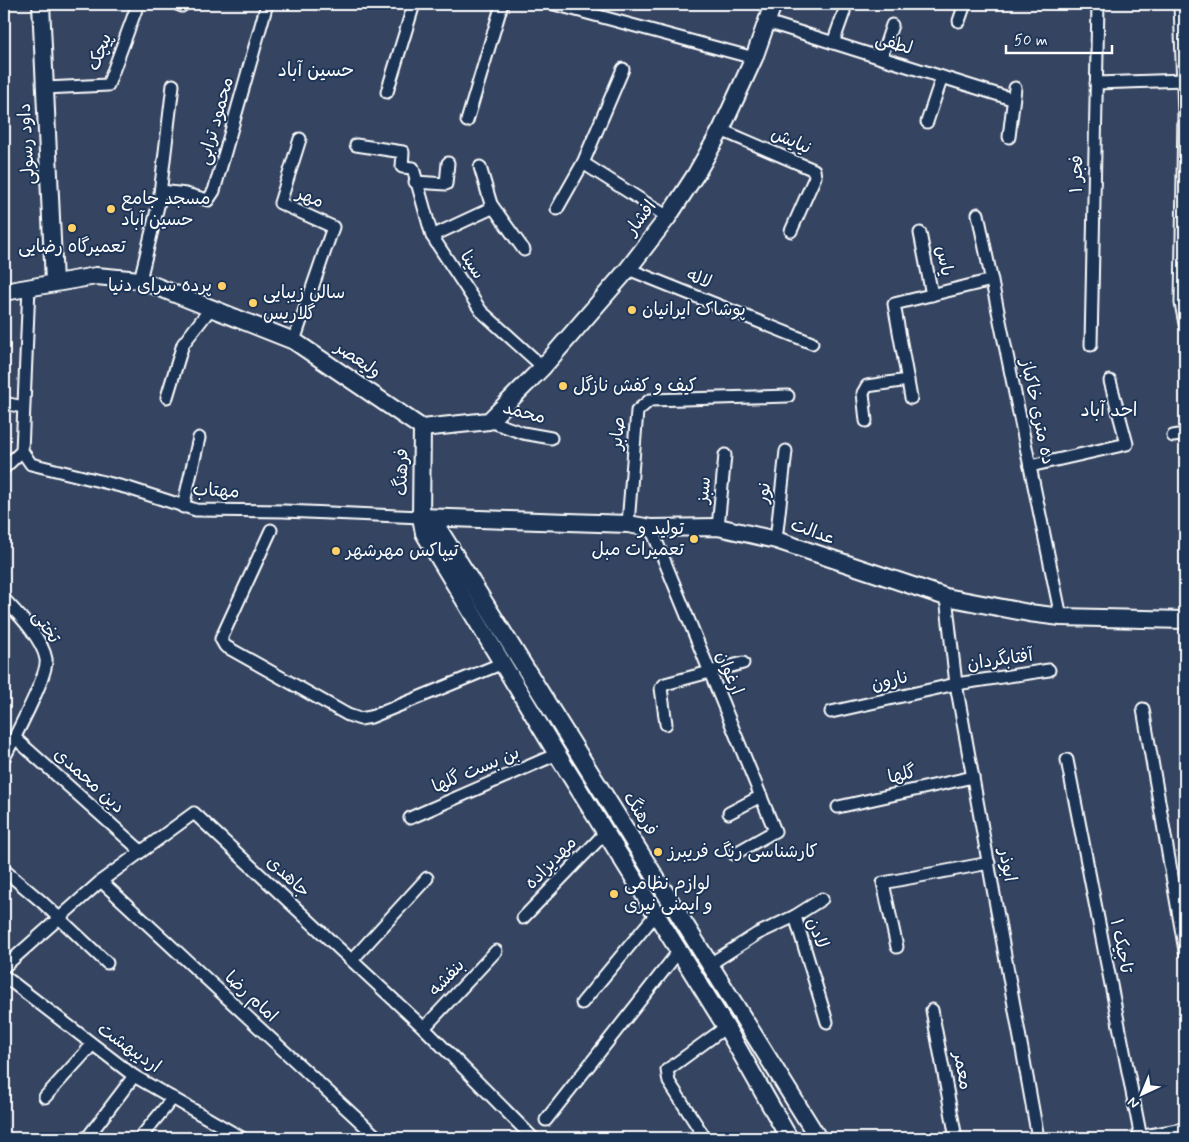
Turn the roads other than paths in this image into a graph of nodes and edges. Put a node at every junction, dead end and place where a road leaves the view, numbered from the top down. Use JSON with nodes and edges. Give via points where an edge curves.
{"nodes":[{"id":1,"x":41,"y":4,"type":"edge"},
{"id":2,"x":138,"y":4,"type":"edge"},
{"id":3,"x":177,"y":4,"type":"edge"},
{"id":4,"x":183,"y":4,"type":"edge"},
{"id":5,"x":267,"y":4,"type":"edge"},
{"id":6,"x":414,"y":4,"type":"edge"},
{"id":7,"x":502,"y":4,"type":"edge"},
{"id":8,"x":554,"y":4,"type":"edge"},
{"id":9,"x":773,"y":4,"type":"edge"},
{"id":10,"x":965,"y":4,"type":"edge"},
{"id":11,"x":1098,"y":4,"type":"edge"},
{"id":12,"x":1180,"y":4,"type":"edge"},
{"id":13,"x":844,"y":12,"type":"dead end"},
{"id":14,"x":959,"y":21,"type":"dead end"},
{"id":15,"x":766,"y":22,"type":"junction"},
{"id":16,"x":892,"y":25,"type":"dead end"},
{"id":17,"x":833,"y":43,"type":"junction"},
{"id":18,"x":754,"y":58,"type":"junction"},
{"id":19,"x":881,"y":58,"type":"junction"},
{"id":20,"x":623,"y":69,"type":"dead end"},
{"id":21,"x":942,"y":77,"type":"junction"},
{"id":22,"x":1184,"y":81,"type":"edge"},
{"id":23,"x":1096,"y":83,"type":"junction"},
{"id":24,"x":173,"y":85,"type":"dead end"},
{"id":25,"x":45,"y":88,"type":"junction"},
{"id":26,"x":1015,"y":88,"type":"dead end"},
{"id":27,"x":388,"y":92,"type":"dead end"},
{"id":28,"x":1012,"y":99,"type":"junction"},
{"id":29,"x":468,"y":121,"type":"dead end"},
{"id":30,"x":926,"y":122,"type":"dead end"},
{"id":31,"x":721,"y":130,"type":"junction"},
{"id":32,"x":1010,"y":137,"type":"dead end"},
{"id":33,"x":300,"y":139,"type":"dead end"},
{"id":34,"x":356,"y":145,"type":"dead end"},
{"id":35,"x":448,"y":163,"type":"dead end"},
{"id":36,"x":583,"y":163,"type":"junction"},
{"id":37,"x":480,"y":167,"type":"dead end"},
{"id":38,"x":415,"y":182,"type":"junction"},
{"id":39,"x":160,"y":191,"type":"junction"},
{"id":40,"x":491,"y":204,"type":"junction"},
{"id":41,"x":557,"y":209,"type":"dead end"},
{"id":42,"x":978,"y":214,"type":"dead end"},
{"id":43,"x":668,"y":217,"type":"junction"},
{"id":44,"x":791,"y":231,"type":"dead end"},
{"id":45,"x":920,"y":234,"type":"dead end"},
{"id":46,"x":432,"y":236,"type":"junction"},
{"id":47,"x":524,"y":250,"type":"dead end"},
{"id":48,"x":628,"y":269,"type":"junction"},
{"id":49,"x":140,"y":280,"type":"junction"},
{"id":50,"x":992,"y":280,"type":"junction"},
{"id":51,"x":54,"y":282,"type":"junction"},
{"id":52,"x":29,"y":287,"type":"junction"},
{"id":53,"x":4,"y":292,"type":"edge"},
{"id":54,"x":932,"y":295,"type":"junction"},
{"id":55,"x":211,"y":308,"type":"junction"},
{"id":56,"x":1185,"y":324,"type":"edge"},
{"id":57,"x":294,"y":341,"type":"junction"},
{"id":58,"x":812,"y":343,"type":"dead end"},
{"id":59,"x":1091,"y":345,"type":"dead end"},
{"id":60,"x":543,"y":367,"type":"junction"},
{"id":61,"x":908,"y":380,"type":"junction"},
{"id":62,"x":1110,"y":381,"type":"dead end"},
{"id":63,"x":788,"y":396,"type":"dead end"},
{"id":64,"x":167,"y":397,"type":"dead end"},
{"id":65,"x":911,"y":398,"type":"dead end"},
{"id":66,"x":4,"y":403,"type":"edge"},
{"id":67,"x":23,"y":407,"type":"junction"},
{"id":68,"x":489,"y":421,"type":"junction"},
{"id":69,"x":866,"y":421,"type":"dead end"},
{"id":70,"x":422,"y":428,"type":"junction"},
{"id":71,"x":1185,"y":434,"type":"edge"},
{"id":72,"x":1173,"y":436,"type":"dead end"},
{"id":73,"x":199,"y":438,"type":"dead end"},
{"id":74,"x":551,"y":438,"type":"dead end"},
{"id":75,"x":786,"y":451,"type":"dead end"},
{"id":76,"x":22,"y":452,"type":"junction"},
{"id":77,"x":725,"y":455,"type":"dead end"},
{"id":78,"x":1030,"y":466,"type":"junction"},
{"id":79,"x":4,"y":468,"type":"edge"},
{"id":80,"x":183,"y":507,"type":"junction"},
{"id":81,"x":421,"y":517,"type":"junction"},
{"id":82,"x":628,"y":524,"type":"junction"},
{"id":83,"x":718,"y":527,"type":"junction"},
{"id":84,"x":651,"y":528,"type":"junction"},
{"id":85,"x":271,"y":530,"type":"dead end"},
{"id":86,"x":776,"y":540,"type":"junction"},
{"id":87,"x":946,"y":597,"type":"junction"},
{"id":88,"x":6,"y":606,"type":"edge"},
{"id":89,"x":1061,"y":618,"type":"junction"},
{"id":90,"x":1185,"y":620,"type":"edge"},
{"id":91,"x":503,"y":663,"type":"junction"},
{"id":92,"x":743,"y":663,"type":"dead end"},
{"id":93,"x":1049,"y":670,"type":"dead end"},
{"id":94,"x":710,"y":672,"type":"junction"},
{"id":95,"x":956,"y":684,"type":"junction"},
{"id":96,"x":1143,"y":709,"type":"dead end"},
{"id":97,"x":831,"y":712,"type":"dead end"},
{"id":98,"x":666,"y":724,"type":"dead end"},
{"id":99,"x":15,"y":738,"type":"junction"},
{"id":100,"x":557,"y":754,"type":"junction"},
{"id":101,"x":4,"y":758,"type":"edge"},
{"id":102,"x":1067,"y":760,"type":"dead end"},
{"id":103,"x":973,"y":777,"type":"junction"},
{"id":104,"x":760,"y":796,"type":"junction"},
{"id":105,"x":838,"y":807,"type":"dead end"},
{"id":106,"x":730,"y":813,"type":"dead end"},
{"id":107,"x":410,"y":818,"type":"dead end"},
{"id":108,"x":605,"y":833,"type":"junction"},
{"id":109,"x":141,"y":851,"type":"junction"},
{"id":110,"x":734,"y":854,"type":"dead end"},
{"id":111,"x":988,"y":863,"type":"junction"},
{"id":112,"x":4,"y":870,"type":"edge"},
{"id":113,"x":426,"y":878,"type":"dead end"},
{"id":114,"x":101,"y":881,"type":"junction"},
{"id":115,"x":822,"y":899,"type":"dead end"},
{"id":116,"x":656,"y":914,"type":"junction"},
{"id":117,"x":795,"y":916,"type":"junction"},
{"id":118,"x":60,"y":918,"type":"junction"},
{"id":119,"x":523,"y":918,"type":"dead end"},
{"id":120,"x":897,"y":947,"type":"dead end"},
{"id":121,"x":496,"y":951,"type":"dead end"},
{"id":122,"x":679,"y":951,"type":"junction"},
{"id":123,"x":1185,"y":951,"type":"edge"},
{"id":124,"x":352,"y":960,"type":"junction"},
{"id":125,"x":107,"y":963,"type":"dead end"},
{"id":126,"x":710,"y":964,"type":"junction"},
{"id":127,"x":4,"y":967,"type":"edge"},
{"id":128,"x":4,"y":976,"type":"edge"},
{"id":129,"x":582,"y":1003,"type":"dead end"},
{"id":130,"x":932,"y":1010,"type":"dead end"},
{"id":131,"x":827,"y":1022,"type":"dead end"},
{"id":132,"x":726,"y":1027,"type":"junction"},
{"id":133,"x":424,"y":1028,"type":"junction"},
{"id":134,"x":92,"y":1045,"type":"junction"},
{"id":135,"x":134,"y":1076,"type":"junction"},
{"id":136,"x":45,"y":1097,"type":"dead end"},
{"id":137,"x":173,"y":1098,"type":"junction"},
{"id":138,"x":546,"y":1120,"type":"dead end"},
{"id":139,"x":1185,"y":1131,"type":"edge"},
{"id":140,"x":87,"y":1138,"type":"edge"},
{"id":141,"x":140,"y":1138,"type":"edge"},
{"id":142,"x":242,"y":1138,"type":"edge"},
{"id":143,"x":378,"y":1138,"type":"edge"},
{"id":144,"x":533,"y":1138,"type":"edge"},
{"id":145,"x":705,"y":1138,"type":"edge"},
{"id":146,"x":789,"y":1138,"type":"edge"},
{"id":147,"x":818,"y":1138,"type":"edge"},
{"id":148,"x":956,"y":1138,"type":"edge"},
{"id":149,"x":1038,"y":1138,"type":"edge"},
{"id":150,"x":1141,"y":1138,"type":"edge"},
{"id":151,"x":1146,"y":1138,"type":"edge"}],
"edges":[{"from":1,"to":25,"type":"street","name":"داود رسولی"},
{"from":2,"to":25,"type":"street","name":"پیچک","via":[[108,84]]},
{"from":3,"to":4,"type":"street"},
{"from":5,"to":39,"type":"street","name":"محمود ترابی","via":[[214,191],[208,200]]},
{"from":6,"to":27,"type":"street"},
{"from":7,"to":29,"type":"street"},
{"from":8,"to":18,"type":"street"},
{"from":9,"to":15,"type":"street","name":"افشار"},
{"from":10,"to":14,"type":"street"},
{"from":11,"to":23,"type":"street","name":"فجر ۱"},
{"from":12,"to":22,"type":"street"},
{"from":13,"to":17,"type":"street"},
{"from":15,"to":17,"type":"street","name":"لطفی"},
{"from":15,"to":18,"type":"street","name":"افشار"},
{"from":16,"to":19,"type":"street"},
{"from":17,"to":19,"type":"street","name":"لطفی"},
{"from":18,"to":31,"type":"street","name":"افشار"},
{"from":19,"to":21,"type":"street","name":"لطفی"},
{"from":20,"to":36,"type":"street"},
{"from":21,"to":28,"type":"street","name":"لطفی"},
{"from":21,"to":30,"type":"street"},
{"from":22,"to":23,"type":"street"},
{"from":22,"to":56,"type":"street","via":[[1181,303]]},
{"from":23,"to":59,"type":"street","name":"فجر ۱"},
{"from":24,"to":39,"type":"street"},
{"from":25,"to":51,"type":"street","name":"داود رسولی"},
{"from":26,"to":28,"type":"street"},
{"from":28,"to":32,"type":"street"},
{"from":31,"to":43,"type":"street","name":"افشار"},
{"from":31,"to":44,"type":"street","name":"نیایش","via":[[814,170],[815,177]]},
{"from":33,"to":57,"type":"street","name":"مهر","via":[[280,203],[333,227]]},
{"from":34,"to":38,"type":"street","name":"سینا","via":[[403,152],[402,167],[413,168]]},
{"from":35,"to":38,"type":"street","via":[[446,184]]},
{"from":36,"to":41,"type":"street"},
{"from":36,"to":43,"type":"street"},
{"from":37,"to":40,"type":"street"},
{"from":38,"to":46,"type":"street","name":"سینا"},
{"from":39,"to":49,"type":"street"},
{"from":40,"to":46,"type":"street","via":[[486,212]]},
{"from":40,"to":47,"type":"street"},
{"from":42,"to":50,"type":"street","name":"ده متری خاکباز"},
{"from":43,"to":48,"type":"street","name":"افشار"},
{"from":45,"to":54,"type":"street","name":"یاس"},
{"from":46,"to":60,"type":"street","name":"سینا","via":[[481,311]]},
{"from":48,"to":58,"type":"street","name":"لاله"},
{"from":48,"to":60,"type":"street","name":"افشار"},
{"from":49,"to":51,"type":"street","name":"ولیعصر","via":[[96,276]]},
{"from":49,"to":55,"type":"street","name":"ولیعصر"},
{"from":50,"to":54,"type":"street"},
{"from":50,"to":78,"type":"street","name":"ده متری خاکباز"},
{"from":51,"to":52,"type":"street","name":"ولیعصر"},
{"from":52,"to":53,"type":"street","name":"ولیعصر"},
{"from":52,"to":67,"type":"street"},
{"from":54,"to":61,"type":"street","via":[[894,304]]},
{"from":55,"to":57,"type":"street","name":"ولیعصر"},
{"from":55,"to":64,"type":"street","via":[[183,344]]},
{"from":57,"to":70,"type":"street","name":"ولیعصر"},
{"from":60,"to":68,"type":"street","name":"افشار"},
{"from":61,"to":65,"type":"street"},
{"from":61,"to":69,"type":"street","via":[[867,386],[863,393]]},
{"from":62,"to":78,"type":"street","via":[[1127,444]]},
{"from":63,"to":82,"type":"street","name":"صابر","via":[[650,400],[643,404],[637,411]]},
{"from":66,"to":67,"type":"street"},
{"from":67,"to":76,"type":"street"},
{"from":68,"to":70,"type":"street"},
{"from":68,"to":74,"type":"street","name":"محمد","via":[[523,433]]},
{"from":70,"to":81,"type":"street","name":"فرهنگ"},
{"from":71,"to":72,"type":"street"},
{"from":73,"to":80,"type":"street"},
{"from":75,"to":86,"type":"street","name":"نور"},
{"from":76,"to":79,"type":"street"},
{"from":76,"to":80,"type":"street","name":"مهتاب","via":[[31,464],[40,468],[128,488]]},
{"from":77,"to":83,"type":"street","name":"سبز"},
{"from":78,"to":89,"type":"street","name":"ده متری خاکباز"},
{"from":80,"to":81,"type":"street","name":"مهتاب"},
{"from":81,"to":82,"type":"street","name":"عدالت"},
{"from":81,"to":91,"type":"street","name":"فرهنگ","via":[[424,532]]},
{"from":81,"to":126,"type":"street","name":"فرهنگ","via":[[438,528]]},
{"from":82,"to":84,"type":"street","name":"عدالت"},
{"from":83,"to":84,"type":"street","name":"عدالت"},
{"from":83,"to":86,"type":"street","name":"عدالت"},
{"from":84,"to":94,"type":"street","name":"ارغوان"},
{"from":85,"to":91,"type":"street","via":[[221,639],[225,646],[360,719],[372,717]]},
{"from":86,"to":87,"type":"street","name":"عدالت"},
{"from":87,"to":89,"type":"street","name":"عدالت"},
{"from":87,"to":95,"type":"street","name":"ابوذر"},
{"from":88,"to":99,"type":"street","name":"تختی","via":[[37,640],[46,660],[43,675]]},
{"from":89,"to":90,"type":"street","name":"عدالت"},
{"from":91,"to":100,"type":"street","name":"فرهنگ"},
{"from":92,"to":94,"type":"street"},
{"from":93,"to":95,"type":"street","name":"آفتابگردان"},
{"from":94,"to":98,"type":"street","via":[[670,681],[661,688]]},
{"from":94,"to":104,"type":"street","name":"ارغوان"},
{"from":95,"to":97,"type":"street","name":"نارون"},
{"from":95,"to":103,"type":"street","name":"ابوذر"},
{"from":96,"to":123,"type":"street"},
{"from":99,"to":101,"type":"street","name":"تختی"},
{"from":99,"to":109,"type":"street","name":"دین محمدی"},
{"from":100,"to":107,"type":"street","name":"بن بست گلها"},
{"from":100,"to":108,"type":"street","name":"فرهنگ"},
{"from":102,"to":150,"type":"street","name":"تاجیک ۱"},
{"from":103,"to":105,"type":"street","name":"گلها"},
{"from":103,"to":111,"type":"street","name":"ابوذر"},
{"from":104,"to":106,"type":"street"},
{"from":104,"to":110,"type":"street","name":"ارغوان","via":[[775,831]]},
{"from":108,"to":116,"type":"street","name":"فرهنگ"},
{"from":108,"to":119,"type":"street","name":"مهدیزاده"},
{"from":109,"to":114,"type":"street","name":"جاهدی"},
{"from":109,"to":124,"type":"street","name":"جاهدی","via":[[194,813]]},
{"from":111,"to":120,"type":"street","via":[[882,884]]},
{"from":111,"to":149,"type":"street","name":"ابوذر"},
{"from":112,"to":118,"type":"street"},
{"from":113,"to":124,"type":"street"},
{"from":114,"to":118,"type":"street","name":"جاهدی"},
{"from":114,"to":143,"type":"street","name":"امام رضا"},
{"from":115,"to":117,"type":"street"},
{"from":116,"to":122,"type":"street","name":"فرهنگ"},
{"from":116,"to":129,"type":"street"},
{"from":117,"to":126,"type":"street","name":"لادن","via":[[757,934]]},
{"from":117,"to":131,"type":"street","name":"لادن"},
{"from":118,"to":125,"type":"street"},
{"from":118,"to":127,"type":"street","name":"جاهدی"},
{"from":121,"to":133,"type":"street","name":"بنفشه"},
{"from":122,"to":132,"type":"street","name":"فرهنگ"},
{"from":122,"to":138,"type":"street"},
{"from":124,"to":133,"type":"street","name":"جاهدی"},
{"from":126,"to":147,"type":"street","name":"فرهنگ"},
{"from":128,"to":134,"type":"street","name":"اردیبهشت"},
{"from":130,"to":148,"type":"street","name":"معمر"},
{"from":132,"to":145,"type":"street","via":[[667,1070],[668,1082]]},
{"from":132,"to":146,"type":"street","name":"فرهنگ"},
{"from":133,"to":144,"type":"street","name":"جاهدی"},
{"from":134,"to":135,"type":"street","name":"اردیبهشت"},
{"from":134,"to":136,"type":"street"},
{"from":135,"to":137,"type":"street","name":"اردیبهشت"},
{"from":135,"to":140,"type":"street"},
{"from":137,"to":141,"type":"street"},
{"from":137,"to":142,"type":"street","name":"اردیبهشت"},
{"from":139,"to":151,"type":"street"}]}
